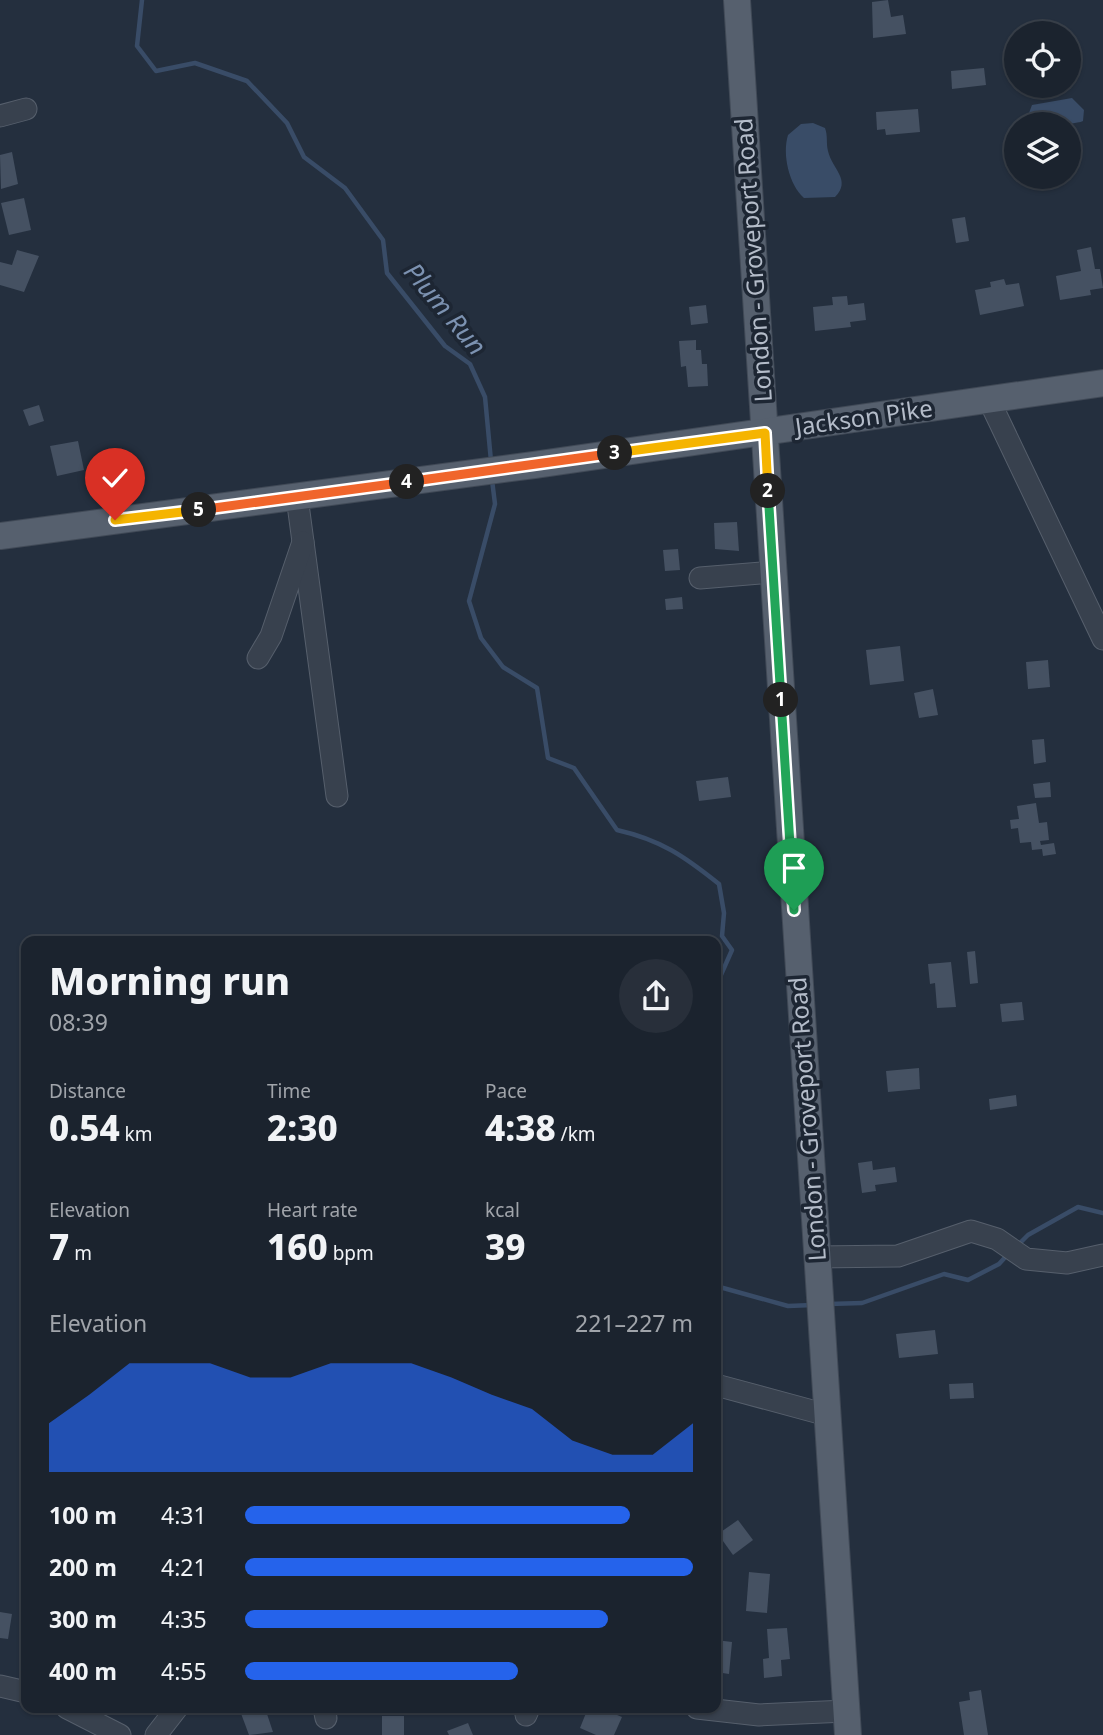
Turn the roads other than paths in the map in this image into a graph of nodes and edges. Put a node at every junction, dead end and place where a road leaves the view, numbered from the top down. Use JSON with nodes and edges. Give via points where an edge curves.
{"nodes":[{"id":1,"x":737,"y":0,"type":"edge"},
{"id":2,"x":26,"y":109,"type":"dead end"},
{"id":3,"x":0,"y":116,"type":"edge"},
{"id":4,"x":1103,"y":383,"type":"edge"},
{"id":5,"x":989,"y":400,"type":"junction"},
{"id":6,"x":765,"y":433,"type":"junction"},
{"id":7,"x":297,"y":497,"type":"junction"},
{"id":8,"x":0,"y":536,"type":"edge"},
{"id":9,"x":304,"y":540,"type":"junction"},
{"id":10,"x":773,"y":572,"type":"junction"},
{"id":11,"x":700,"y":578,"type":"dead end"},
{"id":12,"x":1103,"y":639,"type":"edge"},
{"id":13,"x":258,"y":658,"type":"dead end"},
{"id":14,"x":337,"y":796,"type":"dead end"},
{"id":15,"x":1103,"y":1255,"type":"edge"},
{"id":16,"x":817,"y":1261,"type":"junction"},
{"id":17,"x":721,"y":1386,"type":"edge"},
{"id":18,"x":827,"y":1415,"type":"junction"},
{"id":19,"x":0,"y":1686,"type":"edge"},
{"id":20,"x":21,"y":1691,"type":"edge"},
{"id":21,"x":721,"y":1711,"type":"edge"},
{"id":22,"x":76,"y":1713,"type":"edge"},
{"id":23,"x":173,"y":1713,"type":"edge"},
{"id":24,"x":847,"y":1723,"type":"edge"},
{"id":25,"x":120,"y":1735,"type":"edge"},
{"id":26,"x":156,"y":1735,"type":"edge"}],
"edges":[{"from":1,"to":6,"type":"main road","name":"London - Groveport Road"},
{"from":2,"to":3,"type":"street"},
{"from":4,"to":5,"type":"main road","name":"Jackson Pike"},
{"from":5,"to":6,"type":"main road","name":"Jackson Pike"},
{"from":5,"to":12,"type":"street"},
{"from":6,"to":7,"type":"main road","name":"Jackson Pike"},
{"from":6,"to":10,"type":"main road","name":"London - Groveport Road"},
{"from":7,"to":8,"type":"main road","name":"Jackson Pike"},
{"from":7,"to":9,"type":"street"},
{"from":9,"to":13,"type":"street","via":[[271,636]]},
{"from":9,"to":14,"type":"street"},
{"from":10,"to":11,"type":"street"},
{"from":10,"to":16,"type":"main road","name":"London - Groveport Road"},
{"from":15,"to":16,"type":"street","via":[[1067,1263],[1026,1259],[983,1233],[971,1231],[898,1256]]},
{"from":16,"to":18,"type":"main road","name":"London - Groveport Road"},
{"from":17,"to":18,"type":"street"},
{"from":18,"to":24,"type":"main road","name":"London - Groveport Road"},
{"from":19,"to":20,"type":"street"},
{"from":21,"to":24,"type":"street"},
{"from":22,"to":25,"type":"street"},
{"from":23,"to":26,"type":"street"}]}
